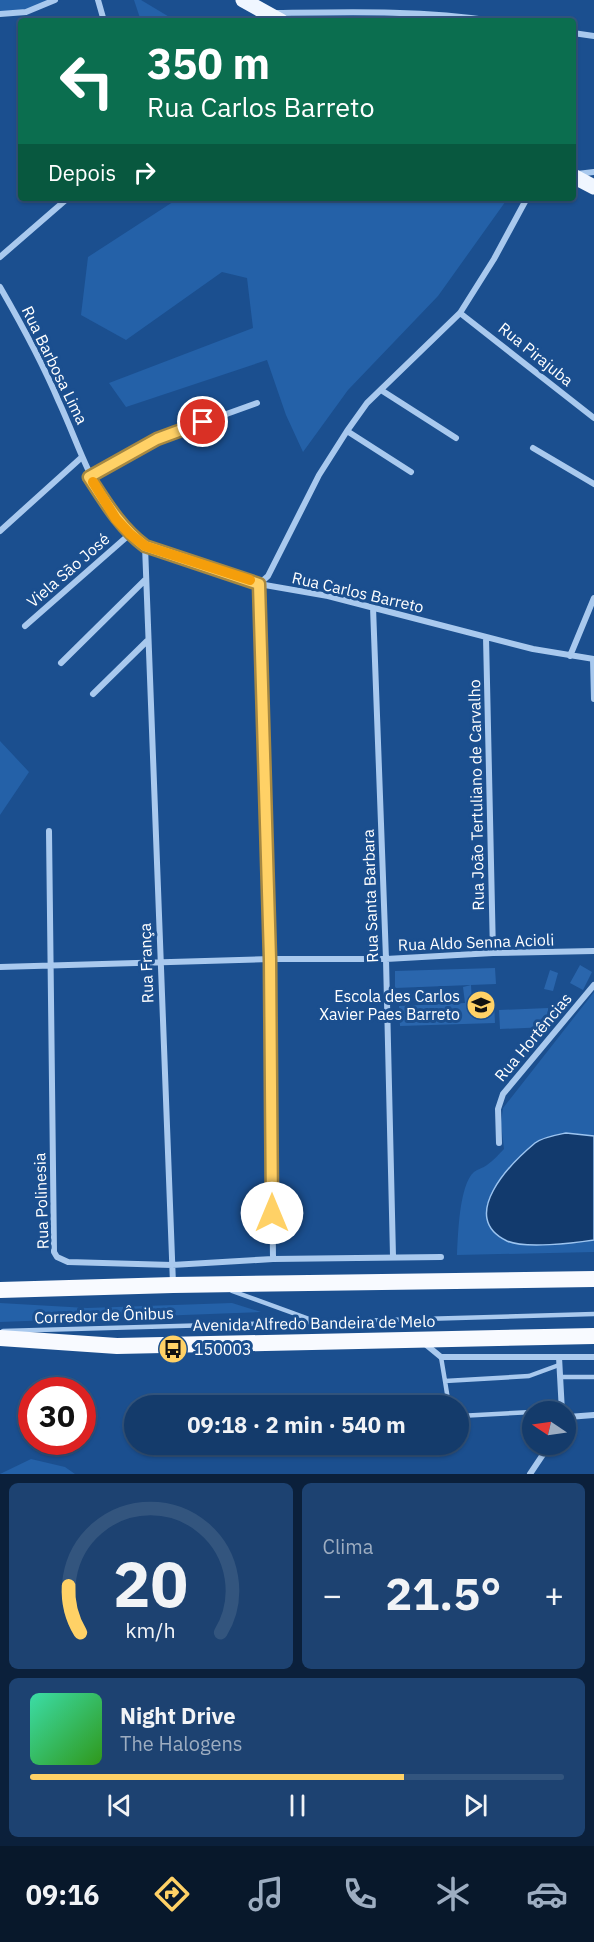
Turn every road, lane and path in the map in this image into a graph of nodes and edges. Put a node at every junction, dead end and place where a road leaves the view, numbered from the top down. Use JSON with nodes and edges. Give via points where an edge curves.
{"nodes":[{"id":1,"x":56,"y":0,"type":"edge"},
{"id":2,"x":98,"y":0,"type":"edge"},
{"id":3,"x":243,"y":0,"type":"edge"},
{"id":4,"x":266,"y":13,"type":"junction"},
{"id":5,"x":0,"y":14,"type":"edge"},
{"id":6,"x":103,"y":18,"type":"edge"},
{"id":7,"x":275,"y":18,"type":"edge"},
{"id":8,"x":472,"y":18,"type":"edge"},
{"id":9,"x":576,"y":33,"type":"edge"},
{"id":10,"x":594,"y":36,"type":"edge"},
{"id":11,"x":594,"y":172,"type":"edge"},
{"id":12,"x":576,"y":175,"type":"edge"},
{"id":13,"x":576,"y":177,"type":"edge"},
{"id":14,"x":594,"y":187,"type":"edge"},
{"id":15,"x":65,"y":201,"type":"edge"},
{"id":16,"x":525,"y":201,"type":"edge"},
{"id":17,"x":0,"y":257,"type":"edge"},
{"id":18,"x":0,"y":287,"type":"edge"},
{"id":19,"x":460,"y":313,"type":"junction"},
{"id":20,"x":381,"y":390,"type":"junction"},
{"id":21,"x":257,"y":403,"type":"dead end"},
{"id":22,"x":594,"y":418,"type":"edge"},
{"id":23,"x":347,"y":431,"type":"junction"},
{"id":24,"x":456,"y":438,"type":"dead end"},
{"id":25,"x":533,"y":448,"type":"dead end"},
{"id":26,"x":82,"y":457,"type":"junction"},
{"id":27,"x":411,"y":472,"type":"dead end"},
{"id":28,"x":89,"y":477,"type":"junction"},
{"id":29,"x":594,"y":484,"type":"edge"},
{"id":30,"x":0,"y":531,"type":"edge"},
{"id":31,"x":130,"y":534,"type":"junction"},
{"id":32,"x":145,"y":546,"type":"junction"},
{"id":33,"x":145,"y":580,"type":"junction"},
{"id":34,"x":259,"y":584,"type":"junction"},
{"id":35,"x":594,"y":598,"type":"edge"},
{"id":36,"x":373,"y":607,"type":"junction"},
{"id":37,"x":25,"y":626,"type":"dead end"},
{"id":38,"x":486,"y":637,"type":"junction"},
{"id":39,"x":147,"y":641,"type":"junction"},
{"id":40,"x":570,"y":656,"type":"junction"},
{"id":41,"x":593,"y":659,"type":"edge"},
{"id":42,"x":61,"y":663,"type":"dead end"},
{"id":43,"x":93,"y":694,"type":"dead end"},
{"id":44,"x":594,"y":699,"type":"edge"},
{"id":45,"x":49,"y":831,"type":"dead end"},
{"id":46,"x":594,"y":951,"type":"edge"},
{"id":47,"x":493,"y":953,"type":"junction"},
{"id":48,"x":270,"y":959,"type":"junction"},
{"id":49,"x":386,"y":959,"type":"junction"},
{"id":50,"x":159,"y":963,"type":"junction"},
{"id":51,"x":52,"y":967,"type":"junction"},
{"id":52,"x":0,"y":968,"type":"edge"},
{"id":53,"x":594,"y":985,"type":"edge"},
{"id":54,"x":499,"y":1143,"type":"dead end"},
{"id":55,"x":393,"y":1256,"type":"junction"},
{"id":56,"x":441,"y":1257,"type":"dead end"},
{"id":57,"x":273,"y":1259,"type":"junction"},
{"id":58,"x":172,"y":1265,"type":"junction"},
{"id":59,"x":594,"y":1279,"type":"edge"},
{"id":60,"x":173,"y":1285,"type":"junction"},
{"id":61,"x":215,"y":1285,"type":"junction"},
{"id":62,"x":0,"y":1290,"type":"edge"},
{"id":63,"x":594,"y":1314,"type":"edge"},
{"id":64,"x":317,"y":1322,"type":"junction"},
{"id":65,"x":0,"y":1331,"type":"edge"},
{"id":66,"x":594,"y":1336,"type":"edge"},
{"id":67,"x":0,"y":1338,"type":"edge"},
{"id":68,"x":419,"y":1339,"type":"junction"},
{"id":69,"x":441,"y":1357,"type":"junction"},
{"id":70,"x":559,"y":1357,"type":"junction"},
{"id":71,"x":594,"y":1357,"type":"edge"},
{"id":72,"x":559,"y":1365,"type":"junction"},
{"id":73,"x":560,"y":1377,"type":"junction"},
{"id":74,"x":594,"y":1377,"type":"edge"},
{"id":75,"x":446,"y":1381,"type":"junction"},
{"id":76,"x":448,"y":1395,"type":"edge"},
{"id":77,"x":563,"y":1401,"type":"edge"},
{"id":78,"x":522,"y":1413,"type":"edge"},
{"id":79,"x":469,"y":1415,"type":"edge"},
{"id":80,"x":576,"y":1415,"type":"edge"},
{"id":81,"x":594,"y":1415,"type":"edge"},
{"id":82,"x":543,"y":1455,"type":"edge"},
{"id":83,"x":530,"y":1474,"type":"edge"}],
"edges":[{"from":1,"to":5,"type":"street","via":[[26,12]]},
{"from":2,"to":6,"type":"street"},
{"from":3,"to":4,"type":"main road"},
{"from":4,"to":7,"type":"main road"},
{"from":4,"to":8,"type":"street","via":[[379,11]]},
{"from":9,"to":10,"type":"street"},
{"from":11,"to":12,"type":"street"},
{"from":13,"to":14,"type":"main road"},
{"from":15,"to":17,"type":"street"},
{"from":16,"to":19,"type":"street"},
{"from":18,"to":26,"type":"street","name":"Rua Barbosa Lima","via":[[41,360]]},
{"from":19,"to":20,"type":"street"},
{"from":19,"to":22,"type":"street","name":"Rua Pirajuba"},
{"from":20,"to":23,"type":"street"},
{"from":20,"to":24,"type":"street"},
{"from":21,"to":28,"type":"street","via":[[157,439]]},
{"from":23,"to":27,"type":"street"},
{"from":23,"to":34,"type":"street","via":[[268,576]]},
{"from":25,"to":29,"type":"street"},
{"from":26,"to":28,"type":"street","name":"Rua Carlos Barreto"},
{"from":26,"to":30,"type":"street"},
{"from":28,"to":31,"type":"street","name":"Rua Carlos Barreto"},
{"from":31,"to":32,"type":"street","name":"Rua Carlos Barreto"},
{"from":31,"to":37,"type":"street","name":"Viela São José"},
{"from":32,"to":33,"type":"street","name":"Rua França"},
{"from":32,"to":34,"type":"street","name":"Rua Carlos Barreto"},
{"from":33,"to":39,"type":"street","name":"Rua França"},
{"from":33,"to":42,"type":"street"},
{"from":34,"to":36,"type":"street","name":"Rua Carlos Barreto"},
{"from":34,"to":48,"type":"street"},
{"from":35,"to":40,"type":"street"},
{"from":36,"to":38,"type":"street","name":"Rua Carlos Barreto"},
{"from":36,"to":49,"type":"street","name":"Rua Santa Barbara"},
{"from":38,"to":40,"type":"street","name":"Rua Carlos Barreto"},
{"from":38,"to":47,"type":"street","name":"Rua João Tertuliano de Carvalho"},
{"from":39,"to":43,"type":"street"},
{"from":39,"to":50,"type":"street","name":"Rua França"},
{"from":40,"to":41,"type":"street","name":"Rua Carlos Barreto"},
{"from":41,"to":44,"type":"street"},
{"from":45,"to":51,"type":"street","name":"Rua Polinesia"},
{"from":46,"to":47,"type":"street","name":"Rua Aldo Senna Acioli"},
{"from":47,"to":49,"type":"street","name":"Rua Aldo Senna Acioli"},
{"from":48,"to":49,"type":"street","name":"Rua Aldo Senna Acioli"},
{"from":48,"to":50,"type":"street","name":"Rua Aldo Senna Acioli"},
{"from":48,"to":57,"type":"street"},
{"from":49,"to":55,"type":"street","name":"Rua Santa Barbara"},
{"from":50,"to":51,"type":"street","name":"Rua Aldo Senna Acioli"},
{"from":50,"to":58,"type":"street","name":"Rua França"},
{"from":51,"to":52,"type":"street","name":"Rua Aldo Senna Acioli"},
{"from":51,"to":58,"type":"street","name":"Rua Polinesia","via":[[54,1252],[68,1262]]},
{"from":53,"to":54,"type":"street","name":"Rua Hortências","via":[[503,1094],[498,1109]]},
{"from":55,"to":56,"type":"street","name":"Rua Polinesia"},
{"from":55,"to":57,"type":"street","name":"Rua Polinesia"},
{"from":57,"to":58,"type":"street","name":"Rua Polinesia"},
{"from":58,"to":60,"type":"street","name":"Rua França"},
{"from":59,"to":61,"type":"highway"},
{"from":60,"to":61,"type":"highway"},
{"from":60,"to":62,"type":"highway"},
{"from":61,"to":64,"type":"lane","name":"Corredor de Ônibus"},
{"from":63,"to":64,"type":"lane","name":"Corredor de Ônibus"},
{"from":64,"to":65,"type":"lane","name":"Corredor de Ônibus"},
{"from":66,"to":68,"type":"highway","name":"Avenida Alfredo Bandeira de Melo"},
{"from":67,"to":68,"type":"highway","name":"Avenida Alfredo Bandeira de Melo","via":[[117,1346]]},
{"from":68,"to":69,"type":"street"},
{"from":69,"to":70,"type":"street"},
{"from":69,"to":75,"type":"lane"},
{"from":70,"to":71,"type":"street"},
{"from":70,"to":72,"type":"street"},
{"from":72,"to":73,"type":"street"},
{"from":72,"to":75,"type":"lane","via":[[529,1376]]},
{"from":73,"to":74,"type":"lane"},
{"from":73,"to":77,"type":"street"},
{"from":75,"to":76,"type":"lane"},
{"from":78,"to":79,"type":"lane"},
{"from":80,"to":81,"type":"street"},
{"from":82,"to":83,"type":"street"}]}
